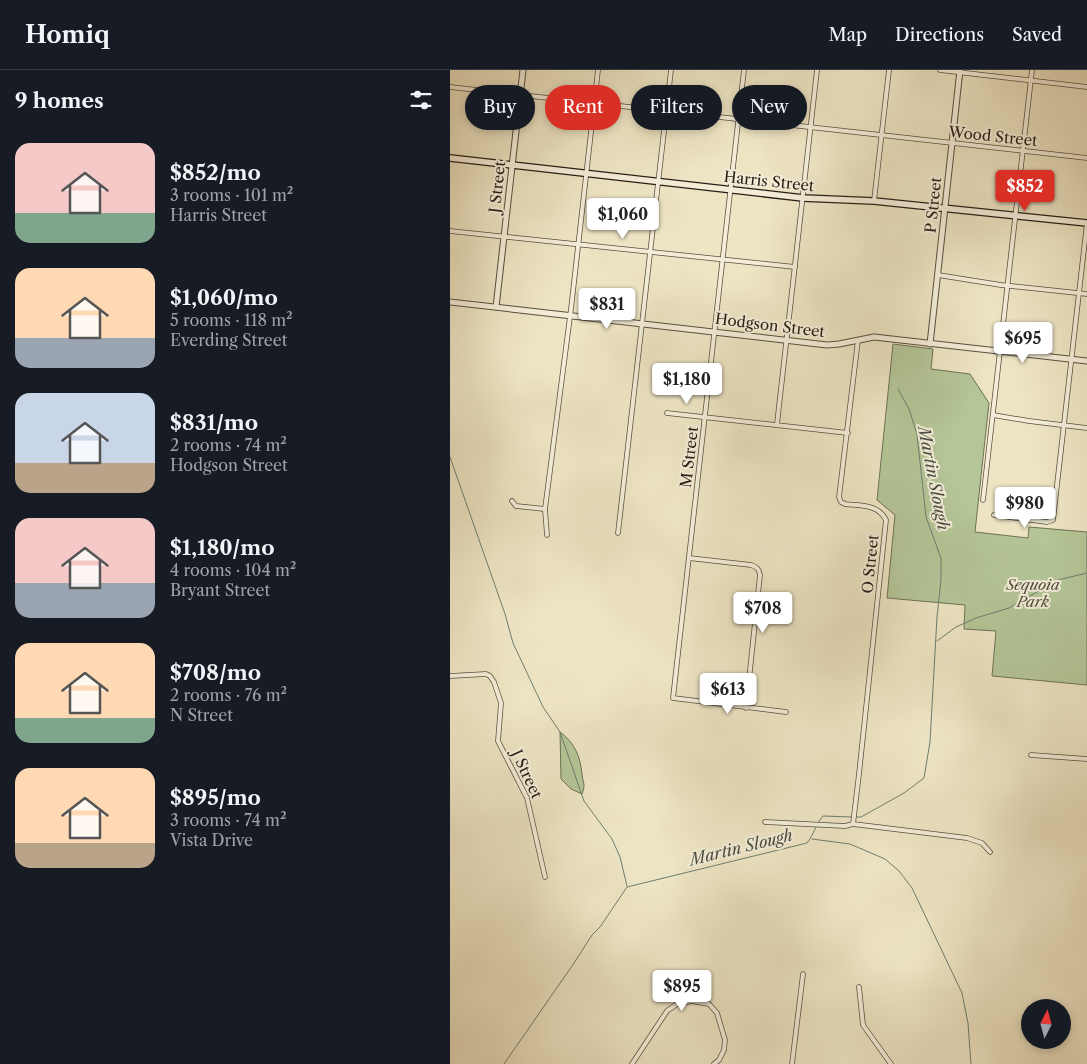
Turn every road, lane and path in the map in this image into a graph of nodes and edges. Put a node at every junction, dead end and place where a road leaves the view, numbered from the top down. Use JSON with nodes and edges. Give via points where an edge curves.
{"nodes":[{"id":1,"x":523,"y":70,"type":"edge"},
{"id":2,"x":598,"y":70,"type":"edge"},
{"id":3,"x":671,"y":70,"type":"edge"},
{"id":4,"x":744,"y":70,"type":"edge"},
{"id":5,"x":817,"y":70,"type":"edge"},
{"id":6,"x":889,"y":70,"type":"edge"},
{"id":7,"x":940,"y":70,"type":"edge"},
{"id":8,"x":1032,"y":70,"type":"edge"},
{"id":9,"x":960,"y":71,"type":"edge"},
{"id":10,"x":1031,"y":81,"type":"junction"},
{"id":11,"x":521,"y":85,"type":"edge"},
{"id":12,"x":597,"y":85,"type":"edge"},
{"id":13,"x":669,"y":85,"type":"edge"},
{"id":14,"x":742,"y":85,"type":"edge"},
{"id":15,"x":450,"y":87,"type":"edge"},
{"id":16,"x":1087,"y":87,"type":"edge"},
{"id":17,"x":465,"y":89,"type":"edge"},
{"id":18,"x":807,"y":127,"type":"edge"},
{"id":19,"x":811,"y":127,"type":"junction"},
{"id":20,"x":516,"y":130,"type":"edge"},
{"id":21,"x":592,"y":130,"type":"edge"},
{"id":22,"x":664,"y":130,"type":"edge"},
{"id":23,"x":738,"y":130,"type":"edge"},
{"id":24,"x":882,"y":135,"type":"junction"},
{"id":25,"x":952,"y":143,"type":"junction"},
{"id":26,"x":1023,"y":151,"type":"junction"},
{"id":27,"x":450,"y":158,"type":"edge"},
{"id":28,"x":1087,"y":158,"type":"edge"},
{"id":29,"x":512,"y":165,"type":"junction"},
{"id":30,"x":586,"y":174,"type":"junction"},
{"id":31,"x":658,"y":182,"type":"junction"},
{"id":32,"x":731,"y":190,"type":"junction"},
{"id":33,"x":802,"y":198,"type":"junction"},
{"id":34,"x":874,"y":201,"type":"junction"},
{"id":35,"x":945,"y":208,"type":"junction"},
{"id":36,"x":1015,"y":215,"type":"junction"},
{"id":37,"x":1087,"y":223,"type":"edge"},
{"id":38,"x":450,"y":231,"type":"edge"},
{"id":39,"x":504,"y":236,"type":"junction"},
{"id":40,"x":578,"y":244,"type":"junction"},
{"id":41,"x":651,"y":252,"type":"junction"},
{"id":42,"x":723,"y":260,"type":"junction"},
{"id":43,"x":795,"y":267,"type":"junction"},
{"id":44,"x":938,"y":275,"type":"junction"},
{"id":45,"x":1008,"y":286,"type":"junction"},
{"id":46,"x":1080,"y":293,"type":"junction"},
{"id":47,"x":1087,"y":294,"type":"edge"},
{"id":48,"x":450,"y":302,"type":"edge"},
{"id":49,"x":496,"y":307,"type":"junction"},
{"id":50,"x":570,"y":315,"type":"junction"},
{"id":51,"x":642,"y":324,"type":"junction"},
{"id":52,"x":714,"y":331,"type":"junction"},
{"id":53,"x":787,"y":340,"type":"junction"},
{"id":54,"x":858,"y":340,"type":"junction"},
{"id":55,"x":930,"y":344,"type":"junction"},
{"id":56,"x":1001,"y":352,"type":"junction"},
{"id":57,"x":1072,"y":359,"type":"junction"},
{"id":58,"x":1087,"y":361,"type":"edge"},
{"id":59,"x":667,"y":413,"type":"dead end"},
{"id":60,"x":993,"y":415,"type":"junction"},
{"id":61,"x":705,"y":416,"type":"junction"},
{"id":62,"x":777,"y":424,"type":"junction"},
{"id":63,"x":1064,"y":426,"type":"junction"},
{"id":64,"x":1087,"y":428,"type":"edge"},
{"id":65,"x":848,"y":433,"type":"junction"},
{"id":66,"x":983,"y":500,"type":"dead end"},
{"id":67,"x":512,"y":501,"type":"dead end"},
{"id":68,"x":545,"y":510,"type":"junction"},
{"id":69,"x":994,"y":515,"type":"dead end"},
{"id":70,"x":618,"y":533,"type":"dead end"},
{"id":71,"x":547,"y":535,"type":"dead end"},
{"id":72,"x":689,"y":558,"type":"junction"},
{"id":73,"x":450,"y":676,"type":"edge"},
{"id":74,"x":746,"y":708,"type":"junction"},
{"id":75,"x":786,"y":712,"type":"dead end"},
{"id":76,"x":1031,"y":755,"type":"dead end"},
{"id":77,"x":1087,"y":759,"type":"edge"},
{"id":78,"x":765,"y":822,"type":"dead end"},
{"id":79,"x":852,"y":824,"type":"junction"},
{"id":80,"x":990,"y":852,"type":"dead end"},
{"id":81,"x":545,"y":877,"type":"dead end"},
{"id":82,"x":803,"y":974,"type":"dead end"},
{"id":83,"x":859,"y":987,"type":"dead end"},
{"id":84,"x":632,"y":1064,"type":"edge"},
{"id":85,"x":714,"y":1064,"type":"edge"},
{"id":86,"x":792,"y":1064,"type":"edge"},
{"id":87,"x":891,"y":1064,"type":"edge"}],
"edges":[{"from":1,"to":11,"type":"street","name":"J Street"},
{"from":2,"to":12,"type":"street"},
{"from":3,"to":13,"type":"street"},
{"from":4,"to":14,"type":"street","name":"M Street"},
{"from":5,"to":19,"type":"street"},
{"from":6,"to":24,"type":"street"},
{"from":7,"to":9,"type":"street"},
{"from":8,"to":10,"type":"street"},
{"from":9,"to":10,"type":"street"},
{"from":9,"to":25,"type":"street","name":"P Street"},
{"from":10,"to":16,"type":"street"},
{"from":10,"to":26,"type":"street"},
{"from":15,"to":17,"type":"street","name":"Wood Street"},
{"from":18,"to":19,"type":"street","name":"Wood Street"},
{"from":19,"to":24,"type":"street","name":"Wood Street"},
{"from":19,"to":33,"type":"street"},
{"from":20,"to":29,"type":"street","name":"J Street"},
{"from":21,"to":30,"type":"street"},
{"from":22,"to":31,"type":"street"},
{"from":23,"to":32,"type":"street","name":"M Street"},
{"from":24,"to":25,"type":"street","name":"Wood Street"},
{"from":24,"to":34,"type":"street"},
{"from":25,"to":26,"type":"street","name":"Wood Street"},
{"from":25,"to":35,"type":"street","name":"P Street"},
{"from":26,"to":28,"type":"street","name":"Wood Street"},
{"from":26,"to":36,"type":"street"},
{"from":27,"to":29,"type":"main road","name":"Harris Street"},
{"from":29,"to":30,"type":"main road","name":"Harris Street"},
{"from":29,"to":39,"type":"street","name":"J Street"},
{"from":30,"to":31,"type":"main road","name":"Harris Street"},
{"from":30,"to":40,"type":"street"},
{"from":31,"to":32,"type":"main road","name":"Harris Street"},
{"from":31,"to":41,"type":"street"},
{"from":32,"to":33,"type":"main road","name":"Harris Street"},
{"from":32,"to":42,"type":"street","name":"M Street"},
{"from":33,"to":34,"type":"main road","name":"Harris Street"},
{"from":33,"to":43,"type":"street"},
{"from":34,"to":35,"type":"main road","name":"Harris Street"},
{"from":35,"to":36,"type":"main road","name":"Harris Street"},
{"from":35,"to":44,"type":"street","name":"P Street"},
{"from":36,"to":37,"type":"main road","name":"Harris Street"},
{"from":36,"to":45,"type":"street"},
{"from":37,"to":46,"type":"street"},
{"from":38,"to":39,"type":"street"},
{"from":39,"to":40,"type":"street"},
{"from":39,"to":49,"type":"street","name":"J Street"},
{"from":40,"to":41,"type":"street"},
{"from":40,"to":50,"type":"street"},
{"from":41,"to":42,"type":"street"},
{"from":41,"to":51,"type":"street"},
{"from":42,"to":43,"type":"street"},
{"from":42,"to":52,"type":"street","name":"M Street"},
{"from":43,"to":53,"type":"street"},
{"from":44,"to":45,"type":"street"},
{"from":44,"to":55,"type":"street","name":"P Street"},
{"from":45,"to":46,"type":"street"},
{"from":45,"to":56,"type":"street"},
{"from":46,"to":47,"type":"street"},
{"from":46,"to":57,"type":"street"},
{"from":48,"to":49,"type":"street","name":"Hodgson Street"},
{"from":49,"to":50,"type":"street","name":"Hodgson Street"},
{"from":50,"to":51,"type":"street","name":"Hodgson Street"},
{"from":50,"to":68,"type":"street"},
{"from":51,"to":52,"type":"street","name":"Hodgson Street"},
{"from":51,"to":70,"type":"street"},
{"from":52,"to":53,"type":"street","name":"Hodgson Street"},
{"from":52,"to":61,"type":"street","name":"M Street"},
{"from":53,"to":54,"type":"street","name":"Hodgson Street","via":[[827,345]]},
{"from":53,"to":62,"type":"street"},
{"from":54,"to":55,"type":"street","name":"Hodgson Street","via":[[874,337]]},
{"from":54,"to":65,"type":"street","name":"O Street"},
{"from":55,"to":56,"type":"street","name":"Hodgson Street"},
{"from":56,"to":57,"type":"street","name":"Hodgson Street"},
{"from":56,"to":60,"type":"street"},
{"from":57,"to":58,"type":"street","name":"Hodgson Street"},
{"from":57,"to":63,"type":"street"},
{"from":59,"to":61,"type":"street"},
{"from":60,"to":63,"type":"street"},
{"from":60,"to":66,"type":"street"},
{"from":61,"to":62,"type":"street"},
{"from":61,"to":72,"type":"street","name":"M Street"},
{"from":62,"to":65,"type":"street"},
{"from":63,"to":64,"type":"street"},
{"from":63,"to":69,"type":"street","via":[[1053,520]]},
{"from":65,"to":79,"type":"street","name":"O Street","via":[[841,502],[875,508],[886,520]]},
{"from":67,"to":68,"type":"street","via":[[516,506]]},
{"from":68,"to":71,"type":"street"},
{"from":72,"to":74,"type":"street","via":[[756,566],[760,575]]},
{"from":72,"to":74,"type":"street","name":"M Street","via":[[673,698]]},
{"from":73,"to":81,"type":"street","name":"J Street","via":[[486,674],[494,682],[501,703],[498,741],[527,798]]},
{"from":74,"to":75,"type":"street"},
{"from":76,"to":77,"type":"street"},
{"from":78,"to":79,"type":"street"},
{"from":79,"to":80,"type":"street","via":[[967,838],[982,843]]},
{"from":82,"to":86,"type":"street"},
{"from":83,"to":87,"type":"street","via":[[863,1025]]},
{"from":84,"to":85,"type":"street","via":[[667,1011],[677,1004],[692,1001],[709,1004],[717,1013],[725,1040],[724,1050]]}]}
